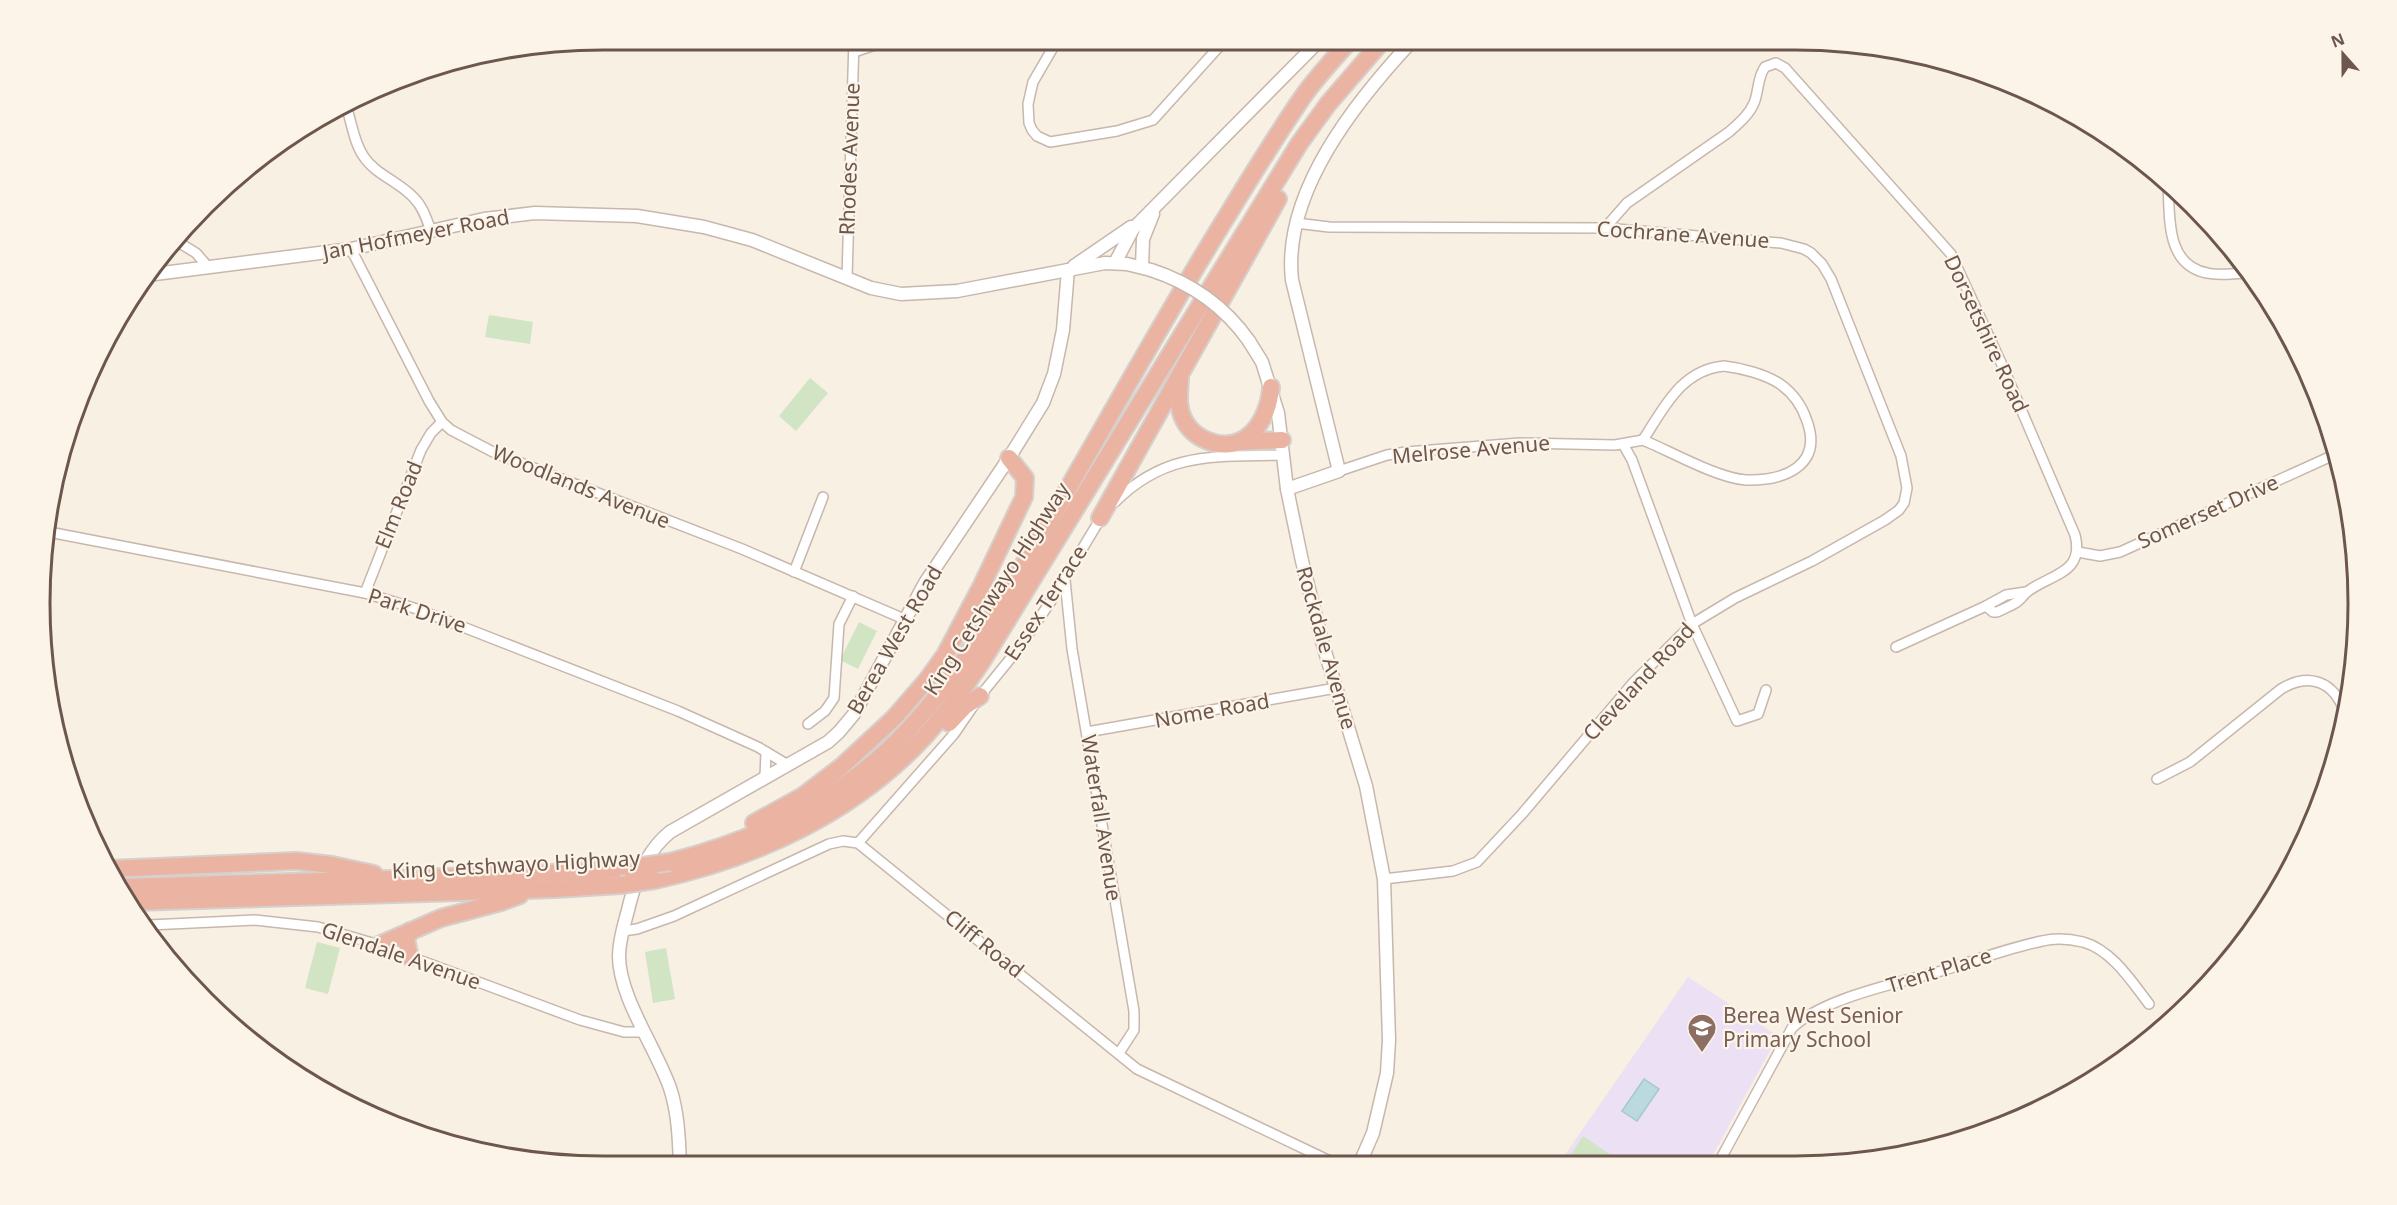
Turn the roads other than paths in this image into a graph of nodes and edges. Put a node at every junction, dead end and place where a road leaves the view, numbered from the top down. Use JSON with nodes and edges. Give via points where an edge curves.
{"nodes":[{"id":1,"x":860,"y":50,"type":"edge"},
{"id":2,"x":1051,"y":50,"type":"edge"},
{"id":3,"x":1216,"y":50,"type":"edge"},
{"id":4,"x":1310,"y":50,"type":"edge"},
{"id":5,"x":1342,"y":50,"type":"edge"},
{"id":6,"x":1374,"y":50,"type":"edge"},
{"id":7,"x":1404,"y":50,"type":"edge"},
{"id":8,"x":854,"y":52,"type":"joint"},
{"id":9,"x":1340,"y":89,"type":"junction"},
{"id":10,"x":348,"y":112,"type":"edge"},
{"id":11,"x":2169,"y":196,"type":"edge"},
{"id":12,"x":1156,"y":207,"type":"junction"},
{"id":13,"x":1296,"y":223,"type":"junction"},
{"id":14,"x":1605,"y":228,"type":"junction"},
{"id":15,"x":431,"y":231,"type":"junction"},
{"id":16,"x":182,"y":244,"type":"edge"},
{"id":17,"x":351,"y":249,"type":"junction"},
{"id":18,"x":1115,"y":263,"type":"junction"},
{"id":19,"x":209,"y":268,"type":"junction"},
{"id":20,"x":1146,"y":268,"type":"junction"},
{"id":21,"x":1068,"y":270,"type":"junction"},
{"id":22,"x":2238,"y":273,"type":"edge"},
{"id":23,"x":158,"y":274,"type":"edge"},
{"id":24,"x":848,"y":278,"type":"junction"},
{"id":25,"x":1180,"y":375,"type":"junction"},
{"id":26,"x":1271,"y":387,"type":"junction"},
{"id":27,"x":442,"y":422,"type":"junction"},
{"id":28,"x":1643,"y":440,"type":"junction"},
{"id":29,"x":1239,"y":442,"type":"junction"},
{"id":30,"x":1623,"y":444,"type":"junction"},
{"id":31,"x":1283,"y":448,"type":"junction"},
{"id":32,"x":2328,"y":457,"type":"edge"},
{"id":33,"x":1010,"y":458,"type":"junction"},
{"id":34,"x":1339,"y":471,"type":"junction"},
{"id":35,"x":1907,"y":488,"type":"joint"},
{"id":36,"x":1287,"y":489,"type":"junction"},
{"id":37,"x":824,"y":497,"type":"dead end"},
{"id":38,"x":1100,"y":518,"type":"junction"},
{"id":39,"x":54,"y":533,"type":"edge"},
{"id":40,"x":2078,"y":552,"type":"junction"},
{"id":41,"x":794,"y":572,"type":"junction"},
{"id":42,"x":1065,"y":579,"type":"junction"},
{"id":43,"x":365,"y":593,"type":"junction"},
{"id":44,"x":853,"y":597,"type":"junction"},
{"id":45,"x":904,"y":619,"type":"junction"},
{"id":46,"x":1692,"y":624,"type":"junction"},
{"id":47,"x":1896,"y":647,"type":"dead end"},
{"id":48,"x":1336,"y":688,"type":"junction"},
{"id":49,"x":1766,"y":690,"type":"dead end"},
{"id":50,"x":980,"y":696,"type":"junction"},
{"id":51,"x":2339,"y":699,"type":"edge"},
{"id":52,"x":808,"y":724,"type":"dead end"},
{"id":53,"x":1087,"y":732,"type":"junction"},
{"id":54,"x":766,"y":752,"type":"junction"},
{"id":55,"x":788,"y":765,"type":"junction"},
{"id":56,"x":765,"y":777,"type":"junction"},
{"id":57,"x":2157,"y":779,"type":"dead end"},
{"id":58,"x":792,"y":834,"type":"junction"},
{"id":59,"x":858,"y":843,"type":"junction"},
{"id":60,"x":693,"y":856,"type":"junction"},
{"id":61,"x":118,"y":869,"type":"edge"},
{"id":62,"x":393,"y":879,"type":"junction"},
{"id":63,"x":1384,"y":879,"type":"junction"},
{"id":64,"x":129,"y":887,"type":"edge"},
{"id":65,"x":532,"y":890,"type":"junction"},
{"id":66,"x":138,"y":902,"type":"edge"},
{"id":67,"x":154,"y":925,"type":"edge"},
{"id":68,"x":410,"y":931,"type":"junction"},
{"id":69,"x":623,"y":931,"type":"junction"},
{"id":70,"x":379,"y":945,"type":"junction"},
{"id":71,"x":410,"y":957,"type":"junction"},
{"id":72,"x":2149,"y":1004,"type":"dead end"},
{"id":73,"x":645,"y":1032,"type":"junction"},
{"id":74,"x":1119,"y":1053,"type":"junction"},
{"id":75,"x":679,"y":1156,"type":"edge"},
{"id":76,"x":1320,"y":1156,"type":"edge"},
{"id":77,"x":1363,"y":1156,"type":"edge"},
{"id":78,"x":1722,"y":1156,"type":"edge"}],
"edges":[{"from":1,"to":8,"type":"street"},
{"from":2,"to":3,"type":"street","via":[[1033,81],[1028,115],[1032,130],[1043,140],[1057,142],[1144,124],[1158,115]]},
{"from":4,"to":12,"type":"street"},
{"from":5,"to":60,"type":"highway","name":"King Cetshwayo Highway","via":[[1306,92],[1266,153],[1030,553],[935,700],[879,757],[826,796],[758,833]]},
{"from":6,"to":9,"type":"highway","name":"King Cetshwayo Highway"},
{"from":7,"to":13,"type":"street","via":[[1350,116],[1319,167]]},
{"from":8,"to":24,"type":"street","name":"Rhodes Avenue"},
{"from":9,"to":25,"type":"highway"},
{"from":9,"to":58,"type":"highway","name":"King Cetshwayo Highway","via":[[1295,150],[1003,629],[955,700],[924,736],[862,791]]},
{"from":10,"to":15,"type":"street","via":[[363,156],[413,196]]},
{"from":11,"to":22,"type":"street","via":[[2172,237],[2183,261],[2207,273]]},
{"from":12,"to":18,"type":"street","via":[[1133,229]]},
{"from":12,"to":20,"type":"street","via":[[1143,239]]},
{"from":12,"to":21,"type":"street"},
{"from":13,"to":14,"type":"street","name":"Cochrane Avenue","via":[[1329,227]]},
{"from":13,"to":34,"type":"street","via":[[1290,253],[1292,280]]},
{"from":14,"to":35,"type":"street","name":"Cochrane Avenue","via":[[1781,243],[1811,253],[1822,264],[1839,295],[1901,456]]},
{"from":14,"to":40,"type":"street","name":"Dorsetshire Road","via":[[1627,203],[1740,123],[1754,102],[1761,72],[1770,63],[1785,68],[1951,254],[2075,535]]},
{"from":15,"to":17,"type":"street","name":"Jan Hofmeyer Road"},
{"from":15,"to":24,"type":"street","name":"Jan Hofmeyer Road","via":[[535,213],[637,216],[752,240]]},
{"from":16,"to":19,"type":"street"},
{"from":17,"to":19,"type":"street","name":"Jan Hofmeyer Road"},
{"from":17,"to":27,"type":"street","name":"Woodlands Avenue"},
{"from":18,"to":20,"type":"street","name":"Rockdale Avenue"},
{"from":18,"to":21,"type":"street","name":"Rockdale Avenue"},
{"from":19,"to":23,"type":"street","name":"Jan Hofmeyer Road"},
{"from":20,"to":26,"type":"street","name":"Rockdale Avenue","bridge":true,"via":[[1181,282],[1229,315],[1262,362]]},
{"from":21,"to":24,"type":"street","name":"Jan Hofmeyer Road","via":[[916,295],[880,291]]},
{"from":21,"to":33,"type":"street","name":"Berea West Road","via":[[1065,315],[1052,380],[1038,413]]},
{"from":25,"to":29,"type":"highway","via":[[1179,402],[1189,428],[1210,442]]},
{"from":25,"to":38,"type":"highway"},
{"from":26,"to":29,"type":"highway","via":[[1263,419],[1254,432]]},
{"from":26,"to":31,"type":"street","name":"Rockdale Avenue"},
{"from":27,"to":41,"type":"street","name":"Woodlands Avenue","via":[[495,453]]},
{"from":27,"to":43,"type":"street","name":"Elm Road","via":[[421,450]]},
{"from":28,"to":28,"type":"street","via":[[1674,393],[1689,378],[1711,367],[1724,366],[1782,386],[1802,408],[1812,443],[1798,467],[1787,473],[1744,480]]},
{"from":28,"to":30,"type":"street","name":"Melrose Avenue"},
{"from":29,"to":31,"type":"highway"},
{"from":30,"to":34,"type":"street","name":"Melrose Avenue","via":[[1520,443],[1429,449],[1387,455]]},
{"from":30,"to":46,"type":"street"},
{"from":31,"to":36,"type":"street","name":"Rockdale Avenue"},
{"from":31,"to":38,"type":"street","name":"Essex Terrace","via":[[1179,462],[1137,482]]},
{"from":32,"to":40,"type":"street","name":"Somerset Drive","via":[[2120,552],[2100,556]]},
{"from":33,"to":45,"type":"street","name":"Berea West Road"},
{"from":33,"to":60,"type":"highway","via":[[1024,478],[1024,497],[960,628],[927,680],[887,725],[819,784]]},
{"from":34,"to":36,"type":"street","name":"Melrose Avenue"},
{"from":35,"to":46,"type":"street","name":"Cleveland Road","via":[[1904,503],[1892,516]]},
{"from":36,"to":48,"type":"street","name":"Rockdale Avenue"},
{"from":37,"to":41,"type":"street"},
{"from":38,"to":42,"type":"street","name":"Essex Terrace"},
{"from":39,"to":43,"type":"street","name":"Park Drive"},
{"from":40,"to":47,"type":"street","via":[[2073,563],[2026,592],[2020,601],[1996,612],[1986,606]]},
{"from":41,"to":44,"type":"street","name":"Woodlands Avenue"},
{"from":42,"to":50,"type":"street","name":"Essex Terrace","via":[[1019,648]]},
{"from":42,"to":53,"type":"street","name":"Waterfall Avenue","via":[[1072,649]]},
{"from":43,"to":54,"type":"street","name":"Park Drive","via":[[452,621],[614,685]]},
{"from":44,"to":45,"type":"street","name":"Woodlands Avenue"},
{"from":44,"to":52,"type":"street","via":[[839,624],[833,701]]},
{"from":45,"to":55,"type":"street","name":"Berea West Road","via":[[847,723],[828,742]]},
{"from":46,"to":49,"type":"street","via":[[1737,721],[1758,714]]},
{"from":46,"to":63,"type":"street","name":"Cleveland Road","via":[[1633,683],[1477,862],[1454,870]]},
{"from":48,"to":53,"type":"street","name":"Nome Road"},
{"from":48,"to":63,"type":"street","name":"Rockdale Avenue","via":[[1366,786]]},
{"from":50,"to":58,"type":"highway","via":[[965,706],[906,766],[871,793],[824,822]]},
{"from":50,"to":59,"type":"street","name":"Essex Terrace","via":[[954,734]]},
{"from":51,"to":57,"type":"street","via":[[2328,687],[2310,680],[2294,681],[2190,762]]},
{"from":53,"to":74,"type":"street","name":"Waterfall Avenue","via":[[1134,1011],[1134,1030]]},
{"from":54,"to":55,"type":"street","name":"Park Drive"},
{"from":54,"to":56,"type":"street"},
{"from":55,"to":56,"type":"street","name":"Berea West Road"},
{"from":56,"to":69,"type":"street","name":"Berea West Road","via":[[679,826],[657,845],[638,874]]},
{"from":58,"to":65,"type":"highway","name":"King Cetshwayo Highway","bridge":true,"via":[[717,864],[655,880]]},
{"from":59,"to":69,"type":"street","via":[[829,844],[665,919]]},
{"from":59,"to":74,"type":"street","name":"Cliff Road"},
{"from":60,"to":62,"type":"highway","name":"King Cetshwayo Highway","bridge":true,"via":[[629,868],[578,872]]},
{"from":61,"to":62,"type":"highway","via":[[296,861],[332,864]]},
{"from":62,"to":64,"type":"highway","name":"King Cetshwayo Highway"},
{"from":63,"to":77,"type":"street","name":"Rockdale Avenue","via":[[1387,1073],[1373,1133]]},
{"from":65,"to":66,"type":"highway","name":"King Cetshwayo Highway"},
{"from":65,"to":68,"type":"highway"},
{"from":67,"to":70,"type":"street","name":"Glendale Avenue","via":[[277,921]]},
{"from":68,"to":70,"type":"highway"},
{"from":68,"to":71,"type":"highway","via":[[406,939]]},
{"from":69,"to":73,"type":"street","name":"Berea West Road","via":[[620,966]]},
{"from":70,"to":71,"type":"street","name":"Glendale Avenue"},
{"from":71,"to":73,"type":"street","name":"Glendale Avenue","via":[[580,1020],[624,1032]]},
{"from":72,"to":78,"type":"street","name":"Trent Place","via":[[2102,951],[2081,942],[2058,939],[1825,1006],[1801,1018],[1792,1028]]},
{"from":73,"to":75,"type":"street","name":"Berea West Road","via":[[670,1089]]},
{"from":74,"to":76,"type":"street","name":"Cliff Road","via":[[1137,1069]]}]}
